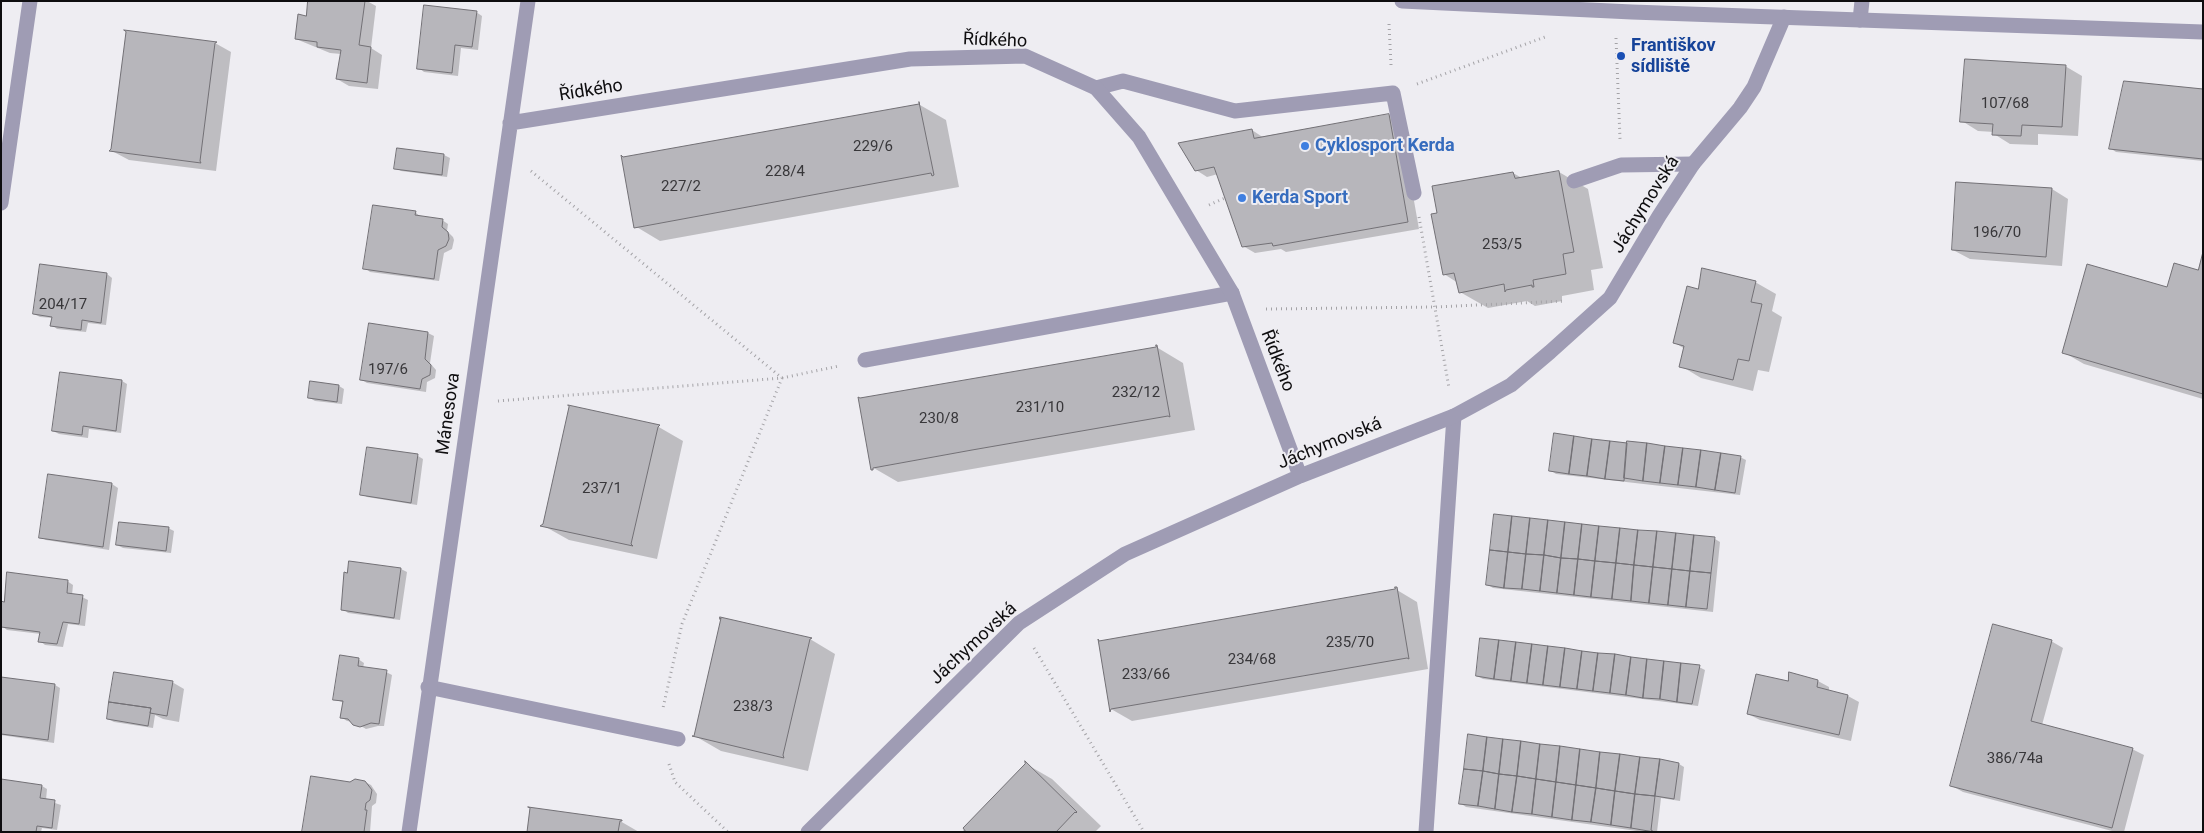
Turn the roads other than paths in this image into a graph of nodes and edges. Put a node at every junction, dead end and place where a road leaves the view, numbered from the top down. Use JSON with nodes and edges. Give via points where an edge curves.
{"nodes":[{"id":1,"x":30,"y":1,"type":"edge"},
{"id":2,"x":528,"y":1,"type":"edge"},
{"id":3,"x":1402,"y":1,"type":"edge"},
{"id":4,"x":1862,"y":1,"type":"edge"},
{"id":5,"x":1784,"y":17,"type":"junction"},
{"id":6,"x":1860,"y":20,"type":"junction"},
{"id":7,"x":2203,"y":32,"type":"edge"},
{"id":8,"x":1096,"y":88,"type":"junction"},
{"id":9,"x":510,"y":123,"type":"junction"},
{"id":10,"x":1693,"y":164,"type":"junction"},
{"id":11,"x":1574,"y":181,"type":"dead end"},
{"id":12,"x":1414,"y":193,"type":"dead end"},
{"id":13,"x":1,"y":203,"type":"edge"},
{"id":14,"x":1232,"y":293,"type":"junction"},
{"id":15,"x":865,"y":360,"type":"road end"},
{"id":16,"x":1454,"y":416,"type":"junction"},
{"id":17,"x":1300,"y":476,"type":"junction"},
{"id":18,"x":428,"y":687,"type":"junction"},
{"id":19,"x":675,"y":739,"type":"road end"},
{"id":20,"x":408,"y":832,"type":"edge"},
{"id":21,"x":808,"y":832,"type":"edge"},
{"id":22,"x":1426,"y":832,"type":"edge"}],
"edges":[{"from":1,"to":13,"type":"street"},
{"from":2,"to":9,"type":"street","name":"Mánesova"},
{"from":3,"to":5,"type":"street"},
{"from":4,"to":6,"type":"street"},
{"from":5,"to":6,"type":"street"},
{"from":5,"to":10,"type":"street","name":"Jáchymovská","via":[[1754,87]]},
{"from":6,"to":7,"type":"street"},
{"from":8,"to":9,"type":"street","name":"Řídkého","via":[[1026,56],[910,59]]},
{"from":8,"to":12,"type":"street","via":[[1124,81],[1235,111],[1392,93]]},
{"from":8,"to":14,"type":"street","name":"Řídkého","via":[[1139,137]]},
{"from":9,"to":18,"type":"street","name":"Mánesova"},
{"from":10,"to":11,"type":"street","via":[[1621,166]]},
{"from":10,"to":16,"type":"street","name":"Jáchymovská","via":[[1610,298],[1511,385]]},
{"from":14,"to":15,"type":"street"},
{"from":14,"to":17,"type":"street","name":"Řídkého"},
{"from":16,"to":17,"type":"street","name":"Jáchymovská"},
{"from":16,"to":22,"type":"street"},
{"from":17,"to":21,"type":"street","name":"Jáchymovská","via":[[1125,554],[1019,624]]},
{"from":18,"to":19,"type":"street"},
{"from":18,"to":20,"type":"street","name":"Mánesova"}]}
